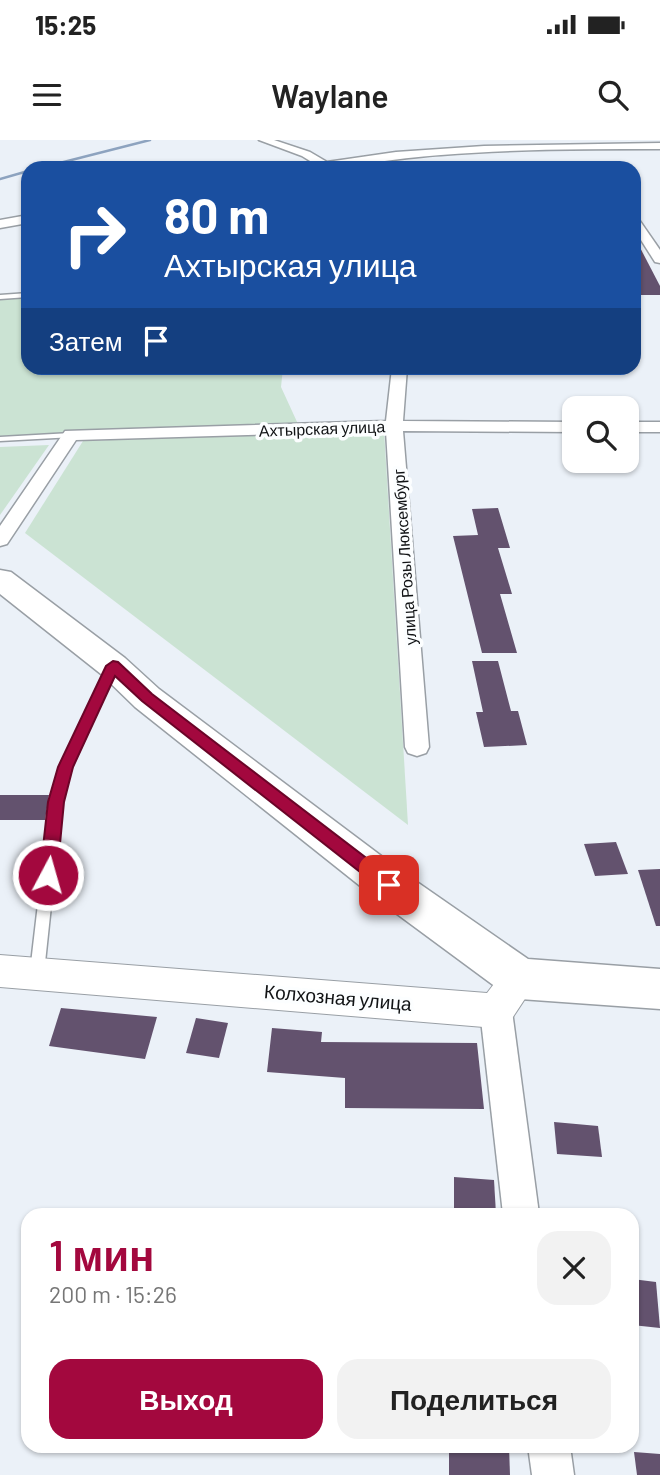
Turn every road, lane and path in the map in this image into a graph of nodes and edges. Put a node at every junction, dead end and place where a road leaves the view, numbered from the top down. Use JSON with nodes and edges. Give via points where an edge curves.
{"nodes":[{"id":1,"x":264,"y":140,"type":"edge"},
{"id":2,"x":412,"y":140,"type":"edge"},
{"id":3,"x":558,"y":142,"type":"edge"},
{"id":4,"x":660,"y":146,"type":"edge"},
{"id":5,"x":436,"y":152,"type":"junction"},
{"id":6,"x":319,"y":161,"type":"edge"},
{"id":7,"x":367,"y":161,"type":"edge"},
{"id":8,"x":455,"y":161,"type":"edge"},
{"id":9,"x":21,"y":220,"type":"edge"},
{"id":10,"x":0,"y":224,"type":"edge"},
{"id":11,"x":641,"y":228,"type":"edge"},
{"id":12,"x":660,"y":259,"type":"edge"},
{"id":13,"x":21,"y":296,"type":"edge"},
{"id":14,"x":0,"y":297,"type":"edge"},
{"id":15,"x":398,"y":375,"type":"edge"},
{"id":16,"x":394,"y":426,"type":"junction"},
{"id":17,"x":562,"y":427,"type":"edge"},
{"id":18,"x":639,"y":427,"type":"edge"},
{"id":19,"x":660,"y":427,"type":"edge"},
{"id":20,"x":71,"y":435,"type":"junction"},
{"id":21,"x":0,"y":439,"type":"edge"},
{"id":22,"x":0,"y":541,"type":"edge"},
{"id":23,"x":0,"y":579,"type":"edge"},
{"id":24,"x":113,"y":666,"type":"junction"},
{"id":25,"x":417,"y":747,"type":"dead end"},
{"id":26,"x":0,"y":971,"type":"edge"},
{"id":27,"x":37,"y":972,"type":"junction"},
{"id":28,"x":660,"y":989,"type":"edge"},
{"id":29,"x":508,"y":995,"type":"junction"},
{"id":30,"x":521,"y":1208,"type":"edge"},
{"id":31,"x":550,"y":1453,"type":"edge"},
{"id":32,"x":553,"y":1475,"type":"edge"}],
"edges":[{"from":1,"to":6,"type":"street"},
{"from":2,"to":5,"type":"street"},
{"from":3,"to":4,"type":"street"},
{"from":3,"to":5,"type":"street"},
{"from":5,"to":7,"type":"street"},
{"from":5,"to":8,"type":"street"},
{"from":9,"to":10,"type":"street"},
{"from":11,"to":12,"type":"street"},
{"from":13,"to":14,"type":"lane"},
{"from":15,"to":16,"type":"street","name":"улица Розы Люксембург"},
{"from":16,"to":17,"type":"street","name":"Ахтырская улица"},
{"from":16,"to":20,"type":"street","name":"Ахтырская улица"},
{"from":16,"to":25,"type":"street","name":"улица Розы Люксембург"},
{"from":18,"to":19,"type":"street"},
{"from":20,"to":21,"type":"lane"},
{"from":20,"to":22,"type":"street"},
{"from":23,"to":24,"type":"highway"},
{"from":24,"to":27,"type":"lane","via":[[66,767],[56,802]]},
{"from":24,"to":29,"type":"highway","via":[[147,698],[389,885]]},
{"from":26,"to":27,"type":"street","name":"Колхозная улица"},
{"from":27,"to":29,"type":"street","name":"Колхозная улица"},
{"from":28,"to":29,"type":"highway","name":"Колхозная улица"},
{"from":29,"to":30,"type":"street"},
{"from":31,"to":32,"type":"street"}]}
